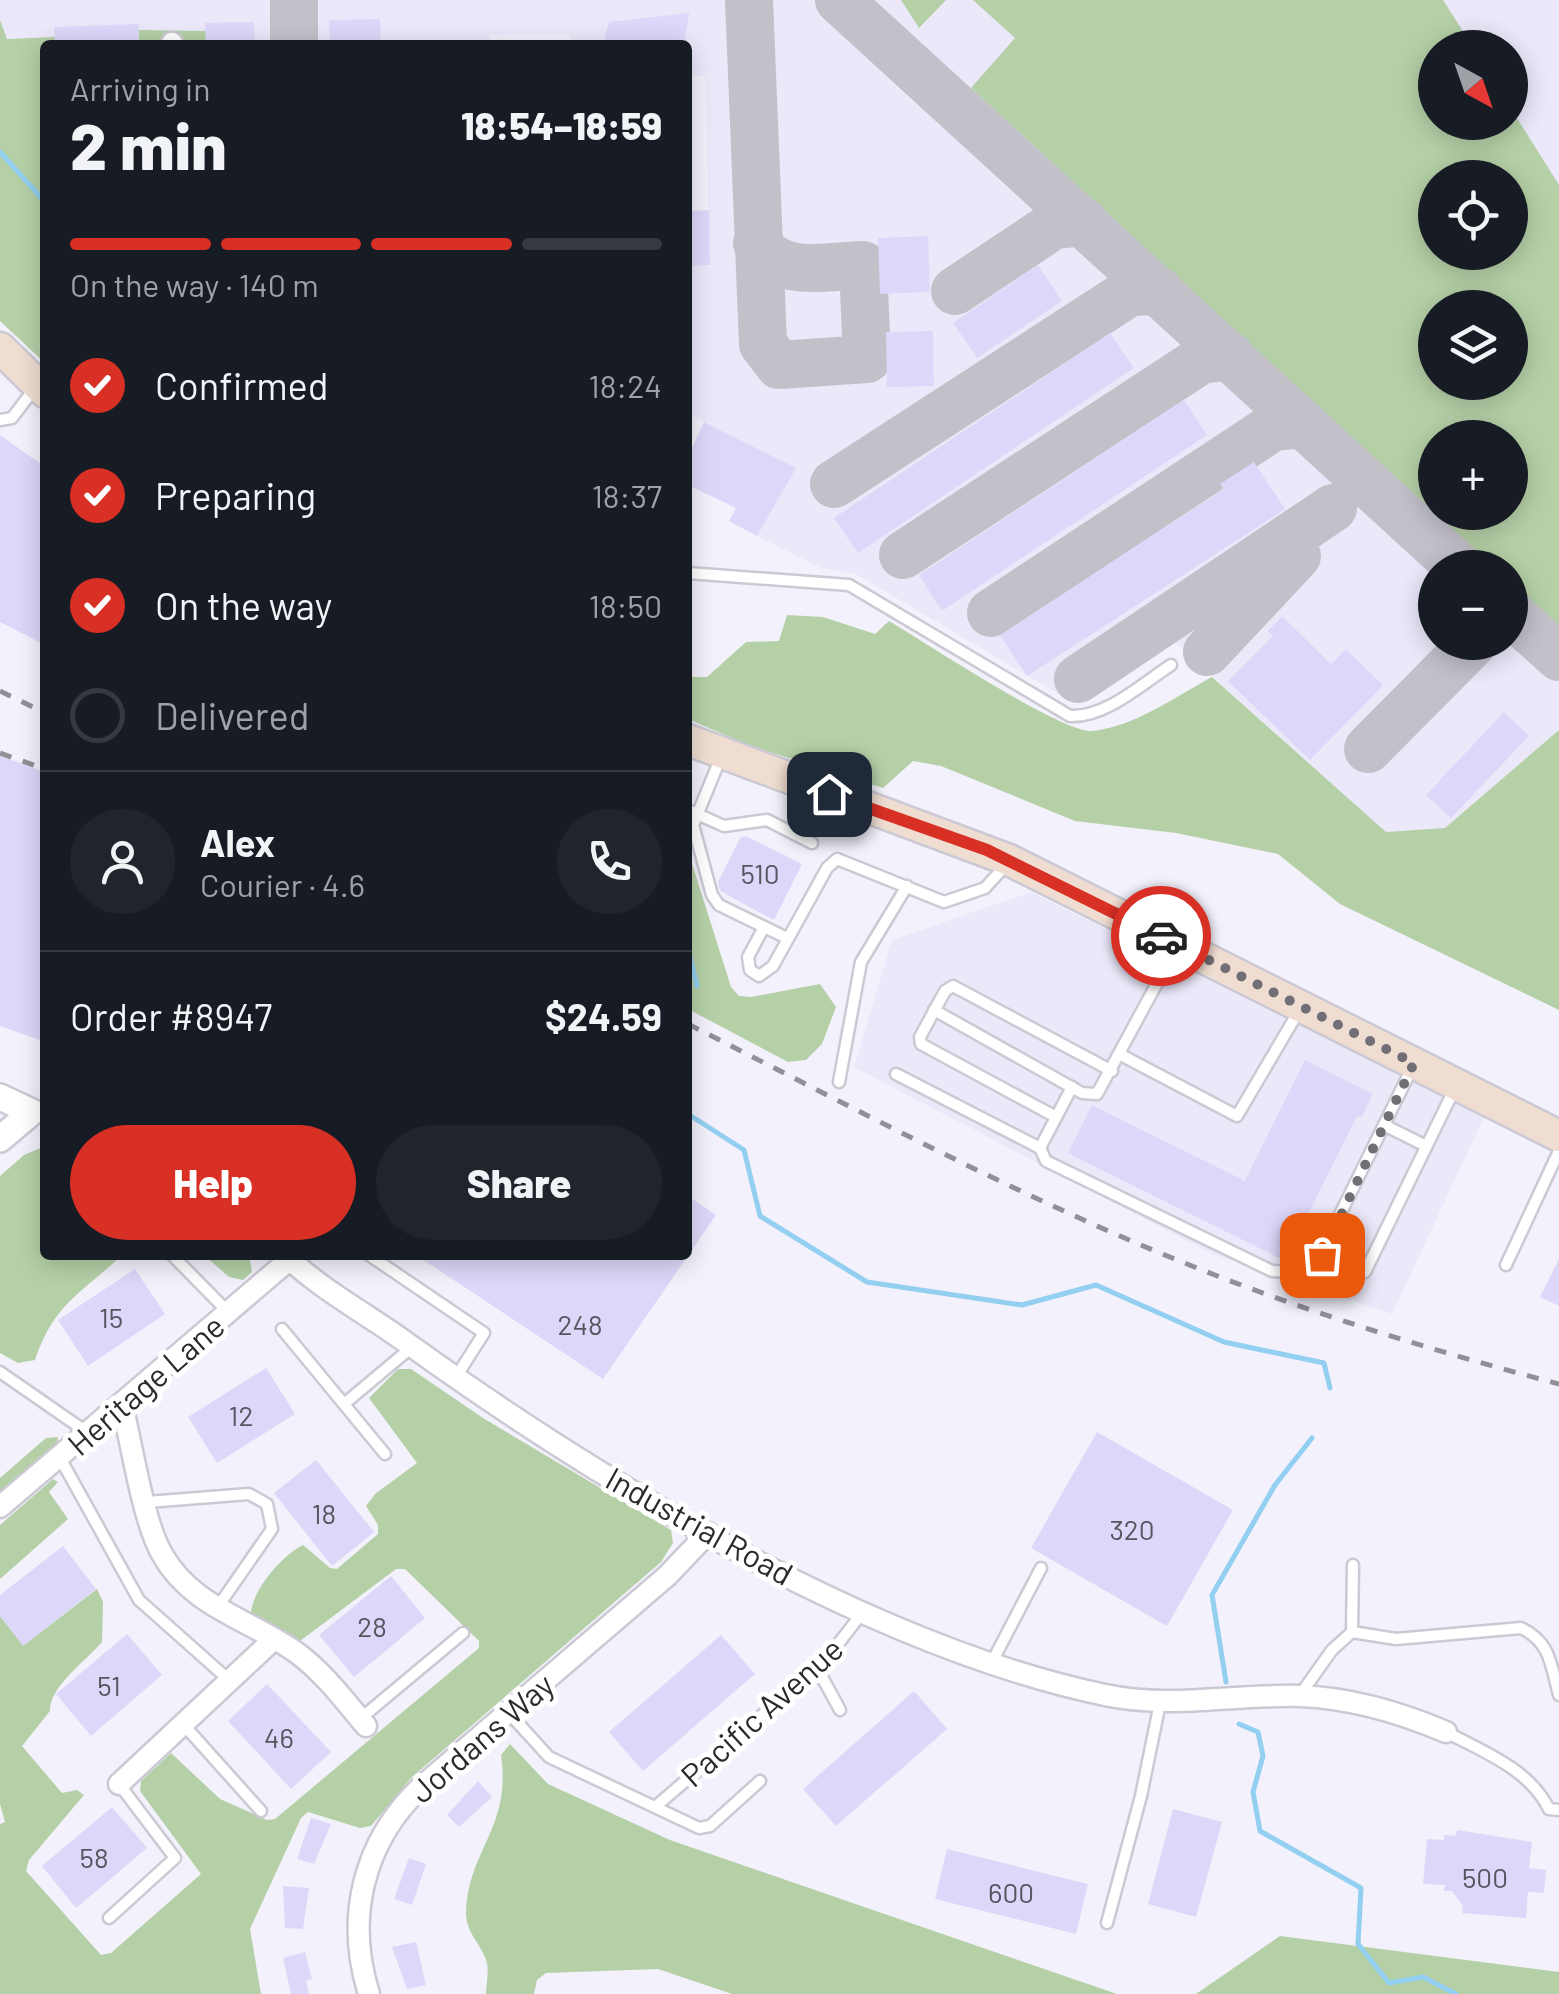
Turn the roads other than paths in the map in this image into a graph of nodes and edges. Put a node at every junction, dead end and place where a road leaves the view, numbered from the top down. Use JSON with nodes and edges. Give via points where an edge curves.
{"nodes":[{"id":1,"x":0,"y":348,"type":"edge"},
{"id":2,"x":40,"y":388,"type":"edge"},
{"id":3,"x":40,"y":390,"type":"edge"},
{"id":4,"x":0,"y":420,"type":"edge"},
{"id":5,"x":692,"y":574,"type":"edge"},
{"id":6,"x":1171,"y":665,"type":"dead end"},
{"id":7,"x":692,"y":742,"type":"edge"},
{"id":8,"x":722,"y":756,"type":"junction"},
{"id":9,"x":692,"y":812,"type":"edge"},
{"id":10,"x":812,"y":843,"type":"dead end"},
{"id":11,"x":1009,"y":860,"type":"junction"},
{"id":12,"x":907,"y":886,"type":"junction"},
{"id":13,"x":764,"y":926,"type":"junction"},
{"id":14,"x":787,"y":938,"type":"junction"},
{"id":15,"x":1178,"y":944,"type":"junction"},
{"id":16,"x":1301,"y":1008,"type":"junction"},
{"id":17,"x":934,"y":1010,"type":"junction"},
{"id":18,"x":1121,"y":1055,"type":"junction"},
{"id":19,"x":1414,"y":1063,"type":"junction"},
{"id":20,"x":1112,"y":1072,"type":"junction"},
{"id":21,"x":896,"y":1074,"type":"dead end"},
{"id":22,"x":838,"y":1082,"type":"dead end"},
{"id":23,"x":1457,"y":1084,"type":"junction"},
{"id":24,"x":1072,"y":1087,"type":"junction"},
{"id":25,"x":0,"y":1097,"type":"edge"},
{"id":26,"x":38,"y":1115,"type":"edge"},
{"id":27,"x":1056,"y":1117,"type":"junction"},
{"id":28,"x":1384,"y":1125,"type":"junction"},
{"id":29,"x":1559,"y":1136,"type":"edge"},
{"id":30,"x":0,"y":1139,"type":"edge"},
{"id":31,"x":1426,"y":1146,"type":"junction"},
{"id":32,"x":1040,"y":1148,"type":"junction"},
{"id":33,"x":1559,"y":1151,"type":"edge"},
{"id":34,"x":1322,"y":1255,"type":"junction"},
{"id":35,"x":177,"y":1260,"type":"edge"},
{"id":36,"x":286,"y":1260,"type":"edge"},
{"id":37,"x":293,"y":1260,"type":"edge"},
{"id":38,"x":376,"y":1260,"type":"edge"},
{"id":39,"x":1506,"y":1266,"type":"dead end"},
{"id":40,"x":228,"y":1312,"type":"junction"},
{"id":41,"x":282,"y":1329,"type":"dead end"},
{"id":42,"x":412,"y":1346,"type":"junction"},
{"id":43,"x":0,"y":1372,"type":"edge"},
{"id":44,"x":455,"y":1378,"type":"junction"},
{"id":45,"x":344,"y":1404,"type":"junction"},
{"id":46,"x":122,"y":1405,"type":"junction"},
{"id":47,"x":89,"y":1433,"type":"junction"},
{"id":48,"x":385,"y":1454,"type":"dead end"},
{"id":49,"x":60,"y":1458,"type":"junction"},
{"id":50,"x":146,"y":1502,"type":"junction"},
{"id":51,"x":0,"y":1507,"type":"edge"},
{"id":52,"x":708,"y":1533,"type":"junction"},
{"id":53,"x":1354,"y":1565,"type":"dead end"},
{"id":54,"x":1040,"y":1568,"type":"dead end"},
{"id":55,"x":216,"y":1608,"type":"junction"},
{"id":56,"x":864,"y":1611,"type":"junction"},
{"id":57,"x":1352,"y":1632,"type":"junction"},
{"id":58,"x":462,"y":1633,"type":"dead end"},
{"id":59,"x":274,"y":1639,"type":"junction"},
{"id":60,"x":824,"y":1662,"type":"junction"},
{"id":61,"x":991,"y":1663,"type":"junction"},
{"id":62,"x":229,"y":1680,"type":"junction"},
{"id":63,"x":1559,"y":1695,"type":"edge"},
{"id":64,"x":1299,"y":1696,"type":"junction"},
{"id":65,"x":1160,"y":1702,"type":"junction"},
{"id":66,"x":840,"y":1710,"type":"dead end"},
{"id":67,"x":508,"y":1712,"type":"junction"},
{"id":68,"x":363,"y":1722,"type":"joint"},
{"id":69,"x":182,"y":1724,"type":"junction"},
{"id":70,"x":1446,"y":1732,"type":"joint"},
{"id":71,"x":760,"y":1781,"type":"dead end"},
{"id":72,"x":119,"y":1784,"type":"joint"},
{"id":73,"x":654,"y":1808,"type":"junction"},
{"id":74,"x":1559,"y":1810,"type":"edge"},
{"id":75,"x":262,"y":1811,"type":"dead end"},
{"id":76,"x":109,"y":1918,"type":"dead end"},
{"id":77,"x":1107,"y":1923,"type":"dead end"},
{"id":78,"x":369,"y":1994,"type":"edge"}],
"edges":[{"from":1,"to":2,"type":"main road"},
{"from":3,"to":4,"type":"lane","via":[[12,418]]},
{"from":5,"to":6,"type":"lane","via":[[849,586],[1070,716],[1101,710]]},
{"from":7,"to":8,"type":"main road"},
{"from":8,"to":9,"type":"lane"},
{"from":8,"to":11,"type":"main road"},
{"from":9,"to":10,"type":"lane","via":[[724,826],[767,820]]},
{"from":9,"to":13,"type":"lane","via":[[715,900]]},
{"from":11,"to":12,"type":"lane","via":[[985,888],[958,900],[944,902]]},
{"from":11,"to":15,"type":"main road"},
{"from":12,"to":14,"type":"lane","via":[[837,859]]},
{"from":12,"to":22,"type":"lane","via":[[861,962]]},
{"from":13,"to":14,"type":"lane"},
{"from":13,"to":14,"type":"lane","via":[[748,957],[754,975],[766,974]]},
{"from":15,"to":16,"type":"main road"},
{"from":15,"to":18,"type":"lane"},
{"from":16,"to":18,"type":"lane","via":[[1237,1116]]},
{"from":16,"to":19,"type":"main road"},
{"from":17,"to":20,"type":"lane","via":[[954,986]]},
{"from":17,"to":24,"type":"lane"},
{"from":17,"to":27,"type":"lane","via":[[921,1044]]},
{"from":18,"to":20,"type":"lane"},
{"from":19,"to":23,"type":"main road"},
{"from":19,"to":28,"type":"lane"},
{"from":20,"to":24,"type":"lane","via":[[1097,1094]]},
{"from":21,"to":32,"type":"lane"},
{"from":23,"to":29,"type":"main road"},
{"from":23,"to":31,"type":"lane"},
{"from":24,"to":27,"type":"lane"},
{"from":25,"to":26,"type":"street"},
{"from":26,"to":30,"type":"street"},
{"from":27,"to":32,"type":"lane"},
{"from":28,"to":31,"type":"lane"},
{"from":28,"to":34,"type":"lane"},
{"from":31,"to":34,"type":"lane","via":[[1365,1272],[1354,1275]]},
{"from":32,"to":34,"type":"lane","via":[[1046,1161],[1272,1270],[1290,1272]]},
{"from":33,"to":39,"type":"lane"},
{"from":35,"to":40,"type":"lane"},
{"from":36,"to":40,"type":"street","name":"Heritage Lane"},
{"from":37,"to":42,"type":"street","name":"Industrial Road"},
{"from":38,"to":44,"type":"lane","via":[[484,1334]]},
{"from":40,"to":46,"type":"street","name":"Heritage Lane"},
{"from":41,"to":45,"type":"lane"},
{"from":42,"to":44,"type":"street","name":"Industrial Road"},
{"from":42,"to":45,"type":"lane"},
{"from":43,"to":47,"type":"lane"},
{"from":44,"to":52,"type":"street","name":"Industrial Road"},
{"from":45,"to":48,"type":"lane"},
{"from":46,"to":47,"type":"street","name":"Heritage Lane"},
{"from":46,"to":50,"type":"street"},
{"from":47,"to":49,"type":"street","name":"Heritage Lane"},
{"from":49,"to":51,"type":"street","name":"Heritage Lane"},
{"from":49,"to":62,"type":"lane","via":[[139,1600]]},
{"from":50,"to":55,"type":"street","via":[[164,1558],[188,1590]]},
{"from":50,"to":55,"type":"lane","via":[[248,1494],[268,1504],[272,1528]]},
{"from":52,"to":56,"type":"street","name":"Industrial Road"},
{"from":52,"to":67,"type":"street","name":"Jordans Way"},
{"from":53,"to":57,"type":"lane"},
{"from":54,"to":61,"type":"lane"},
{"from":55,"to":59,"type":"street"},
{"from":56,"to":60,"type":"lane","name":"Pacific Avenue"},
{"from":56,"to":61,"type":"street","name":"Industrial Road"},
{"from":57,"to":63,"type":"lane","via":[[1396,1639],[1521,1628],[1550,1653]]},
{"from":57,"to":64,"type":"lane"},
{"from":58,"to":68,"type":"lane"},
{"from":59,"to":62,"type":"street"},
{"from":59,"to":68,"type":"street","via":[[316,1670]]},
{"from":60,"to":66,"type":"lane","via":[[822,1677]]},
{"from":60,"to":73,"type":"lane","name":"Pacific Avenue"},
{"from":61,"to":65,"type":"street","name":"Industrial Road","via":[[1103,1695]]},
{"from":62,"to":69,"type":"street"},
{"from":64,"to":65,"type":"street","name":"Industrial Road"},
{"from":64,"to":70,"type":"street","name":"Industrial Road","via":[[1382,1708]]},
{"from":65,"to":77,"type":"lane"},
{"from":67,"to":73,"type":"lane","via":[[548,1757]]},
{"from":67,"to":78,"type":"street","name":"Jordans Way","via":[[411,1796],[374,1850],[360,1895],[358,1932]]},
{"from":69,"to":72,"type":"street"},
{"from":69,"to":75,"type":"lane"},
{"from":70,"to":74,"type":"lane","via":[[1519,1773],[1549,1809]]},
{"from":71,"to":73,"type":"lane","via":[[707,1828]]},
{"from":72,"to":76,"type":"lane","via":[[174,1858]]}]}
